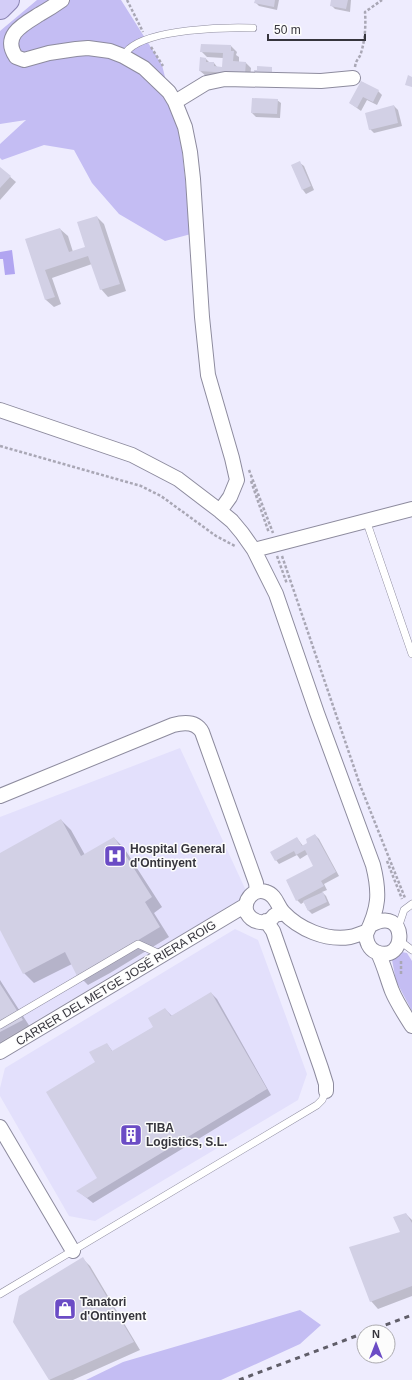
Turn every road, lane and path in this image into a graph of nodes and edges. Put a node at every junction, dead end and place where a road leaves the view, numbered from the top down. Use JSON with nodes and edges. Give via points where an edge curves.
{"nodes":[{"id":1,"x":8,"y":0,"type":"edge"},
{"id":2,"x":62,"y":0,"type":"edge"},
{"id":3,"x":127,"y":0,"type":"edge"},
{"id":4,"x":382,"y":0,"type":"edge"},
{"id":5,"x":0,"y":8,"type":"edge"},
{"id":6,"x":253,"y":28,"type":"dead end"},
{"id":7,"x":147,"y":39,"type":"junction"},
{"id":8,"x":123,"y":56,"type":"junction"},
{"id":9,"x":166,"y":72,"type":"dead end"},
{"id":10,"x":353,"y":78,"type":"joint"},
{"id":11,"x":175,"y":102,"type":"junction"},
{"id":12,"x":0,"y":410,"type":"edge"},
{"id":13,"x":0,"y":446,"type":"edge"},
{"id":14,"x":247,"y":466,"type":"dead end"},
{"id":15,"x":412,"y":509,"type":"edge"},
{"id":16,"x":220,"y":510,"type":"junction"},
{"id":17,"x":366,"y":520,"type":"junction"},
{"id":18,"x":275,"y":544,"type":"junction"},
{"id":19,"x":236,"y":548,"type":"dead end"},
{"id":20,"x":254,"y":550,"type":"junction"},
{"id":21,"x":275,"y":592,"type":"junction"},
{"id":22,"x":412,"y":654,"type":"edge"},
{"id":23,"x":0,"y":796,"type":"edge"},
{"id":24,"x":258,"y":891,"type":"junction"},
{"id":25,"x":410,"y":905,"type":"edge"},
{"id":26,"x":248,"y":911,"type":"junction"},
{"id":27,"x":274,"y":917,"type":"junction"},
{"id":28,"x":373,"y":930,"type":"junction"},
{"id":29,"x":399,"y":935,"type":"junction"},
{"id":30,"x":412,"y":950,"type":"edge"},
{"id":31,"x":383,"y":953,"type":"junction"},
{"id":32,"x":162,"y":955,"type":"junction"},
{"id":33,"x":0,"y":1025,"type":"edge"},
{"id":34,"x":412,"y":1026,"type":"edge"},
{"id":35,"x":0,"y":1052,"type":"edge"},
{"id":36,"x":326,"y":1091,"type":"joint"},
{"id":37,"x":0,"y":1127,"type":"edge"},
{"id":38,"x":73,"y":1250,"type":"junction"},
{"id":39,"x":0,"y":1294,"type":"edge"}],
"edges":[{"from":1,"to":5,"type":"main road"},
{"from":2,"to":8,"type":"street","via":[[25,23],[14,33],[12,48],[16,57],[24,60],[65,50],[88,48]]},
{"from":3,"to":7,"type":"path"},
{"from":4,"to":10,"type":"path","via":[[365,12],[366,27],[361,55],[355,65]]},
{"from":6,"to":7,"type":"lane","via":[[190,30]]},
{"from":7,"to":8,"type":"lane","via":[[129,49]]},
{"from":7,"to":9,"type":"path"},
{"from":8,"to":11,"type":"street","via":[[158,80]]},
{"from":10,"to":11,"type":"street","via":[[321,81],[225,79],[206,83]]},
{"from":11,"to":16,"type":"street","via":[[185,127],[190,152],[208,375],[237,480],[230,497]]},
{"from":12,"to":16,"type":"street","via":[[132,455],[178,479]]},
{"from":13,"to":19,"type":"path","via":[[141,486],[161,496]]},
{"from":14,"to":18,"type":"path"},
{"from":15,"to":17,"type":"street"},
{"from":16,"to":20,"type":"street","via":[[232,521]]},
{"from":17,"to":18,"type":"street"},
{"from":17,"to":22,"type":"lane"},
{"from":18,"to":20,"type":"street"},
{"from":18,"to":21,"type":"path","via":[[287,584]]},
{"from":18,"to":25,"type":"path","via":[[360,785]]},
{"from":20,"to":21,"type":"street"},
{"from":21,"to":28,"type":"street","via":[[373,865],[377,880]]},
{"from":23,"to":24,"type":"street","via":[[169,727],[183,722],[193,724],[202,732]]},
{"from":24,"to":26,"type":"street","via":[[249,896]]},
{"from":24,"to":27,"type":"street","via":[[273,895]]},
{"from":25,"to":29,"type":"lane","via":[[401,916]]},
{"from":26,"to":27,"type":"street","via":[[256,921]]},
{"from":26,"to":32,"type":"street","name":"CARRER DEL METGE JOSÉ RIERA ROIG","via":[[231,913]]},
{"from":27,"to":28,"type":"street","via":[[324,936],[351,937]]},
{"from":27,"to":36,"type":"street","via":[[322,1068]]},
{"from":28,"to":29,"type":"street","via":[[394,924]]},
{"from":28,"to":31,"type":"street","via":[[370,947]]},
{"from":29,"to":30,"type":"lane"},
{"from":29,"to":31,"type":"street","via":[[397,946]]},
{"from":31,"to":34,"type":"street","via":[[397,1001]]},
{"from":32,"to":33,"type":"lane","via":[[138,944]]},
{"from":32,"to":35,"type":"street","name":"CARRER DEL METGE JOSÉ RIERA ROIG"},
{"from":36,"to":38,"type":"lane","via":[[317,1105]]},
{"from":37,"to":38,"type":"street"},
{"from":38,"to":39,"type":"lane"}]}
